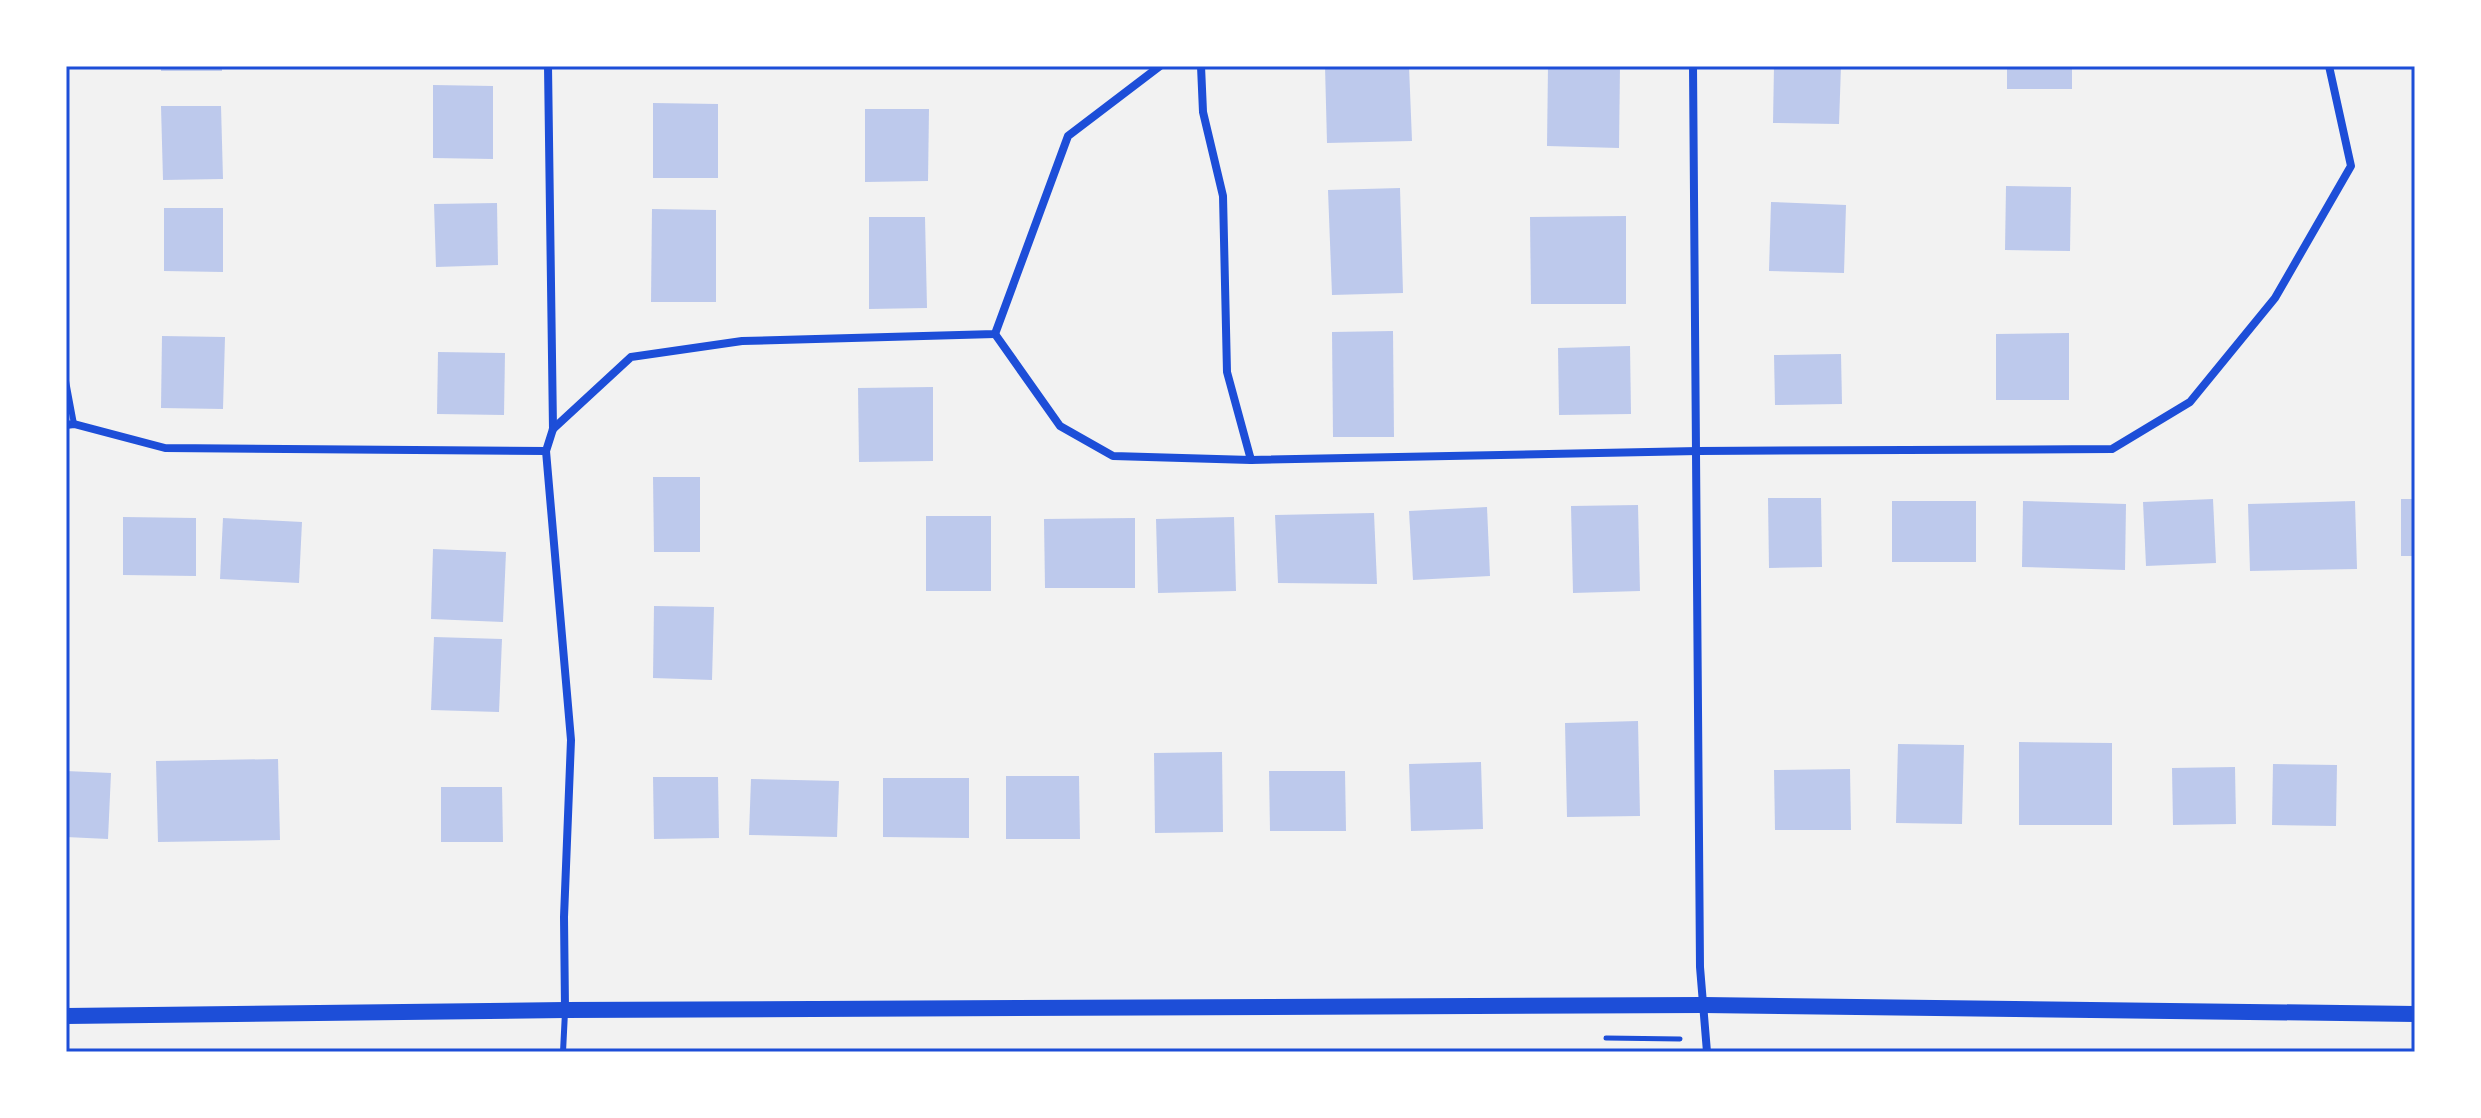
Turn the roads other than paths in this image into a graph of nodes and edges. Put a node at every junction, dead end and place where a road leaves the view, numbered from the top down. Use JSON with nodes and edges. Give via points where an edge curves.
{"nodes":[{"id":1,"x":548,"y":66,"type":"edge"},
{"id":2,"x":1160,"y":66,"type":"edge"},
{"id":3,"x":1201,"y":66,"type":"edge"},
{"id":4,"x":1693,"y":66,"type":"edge"},
{"id":5,"x":2329,"y":66,"type":"edge"},
{"id":6,"x":995,"y":334,"type":"junction"},
{"id":7,"x":66,"y":381,"type":"edge"},
{"id":8,"x":70,"y":425,"type":"edge"},
{"id":9,"x":553,"y":429,"type":"junction"},
{"id":10,"x":546,"y":451,"type":"junction"},
{"id":11,"x":1698,"y":451,"type":"junction"},
{"id":12,"x":1251,"y":460,"type":"junction"},
{"id":13,"x":1703,"y":1005,"type":"junction"},
{"id":14,"x":565,"y":1010,"type":"junction"},
{"id":15,"x":2415,"y":1014,"type":"edge"},
{"id":16,"x":66,"y":1016,"type":"edge"},
{"id":17,"x":563,"y":1052,"type":"edge"},
{"id":18,"x":1707,"y":1052,"type":"edge"}],
"edges":[{"from":1,"to":9,"type":"street"},
{"from":2,"to":6,"type":"street","via":[[1068,136]]},
{"from":3,"to":12,"type":"street","via":[[1203,112],[1223,196],[1227,372]]},
{"from":4,"to":11,"type":"street"},
{"from":5,"to":11,"type":"street","via":[[2351,166],[2275,298],[2190,402],[2112,449]]},
{"from":6,"to":9,"type":"street","via":[[742,341],[631,357]]},
{"from":6,"to":12,"type":"street","via":[[1060,426],[1113,456]]},
{"from":7,"to":8,"type":"lane"},
{"from":8,"to":10,"type":"street","via":[[165,448]]},
{"from":9,"to":10,"type":"street"},
{"from":10,"to":14,"type":"street","via":[[571,740]]},
{"from":11,"to":12,"type":"street"},
{"from":11,"to":13,"type":"street"},
{"from":13,"to":14,"type":"main road"},
{"from":13,"to":15,"type":"main road"},
{"from":13,"to":18,"type":"street"},
{"from":14,"to":16,"type":"main road"},
{"from":14,"to":17,"type":"lane"}]}
